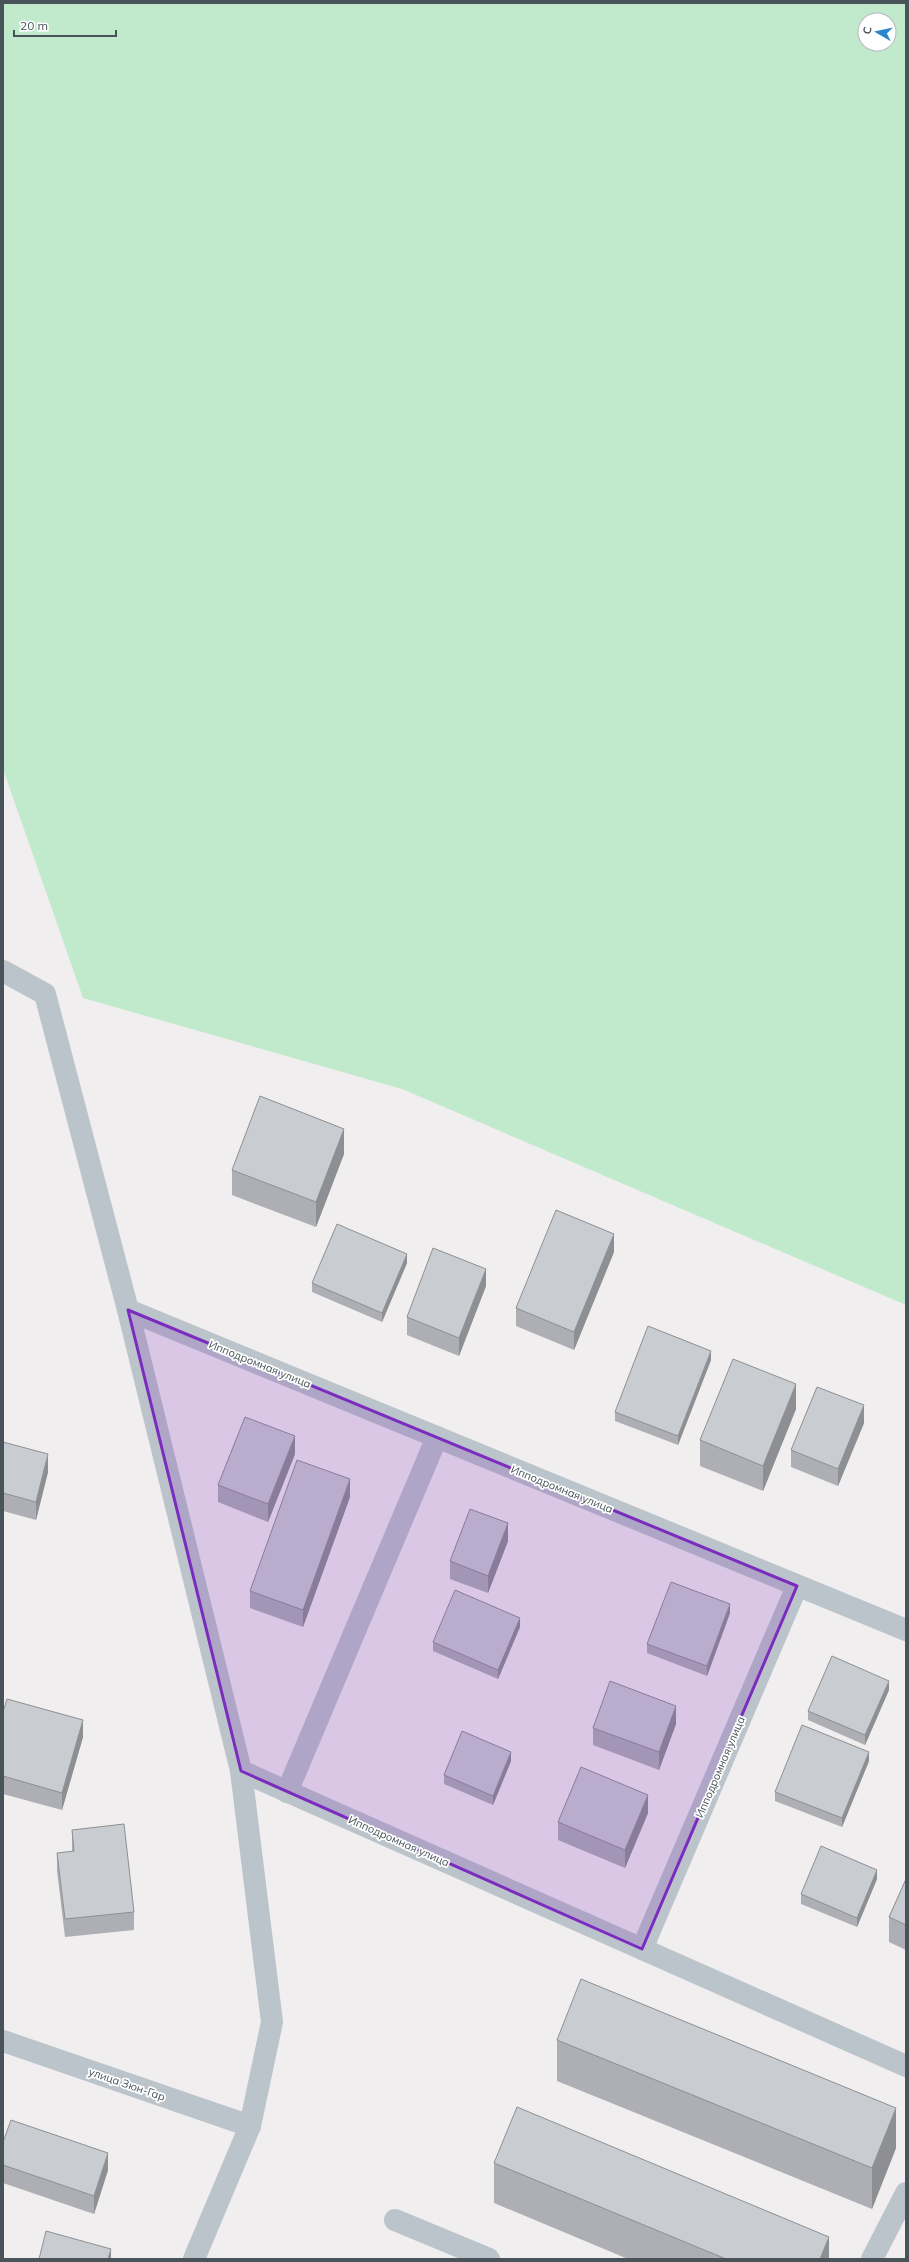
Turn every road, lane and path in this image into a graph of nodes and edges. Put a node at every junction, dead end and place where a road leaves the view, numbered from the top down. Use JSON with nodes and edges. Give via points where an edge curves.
{"nodes":[{"id":1,"x":3,"y":971,"type":"edge"},
{"id":2,"x":128,"y":1310,"type":"junction"},
{"id":3,"x":437,"y":1437,"type":"junction"},
{"id":4,"x":797,"y":1586,"type":"junction"},
{"id":5,"x":906,"y":1630,"type":"edge"},
{"id":6,"x":241,"y":1771,"type":"junction"},
{"id":7,"x":287,"y":1792,"type":"junction"},
{"id":8,"x":642,"y":1949,"type":"junction"},
{"id":9,"x":3,"y":2041,"type":"edge"},
{"id":10,"x":906,"y":2066,"type":"edge"},
{"id":11,"x":250,"y":2126,"type":"junction"},
{"id":12,"x":906,"y":2193,"type":"edge"},
{"id":13,"x":395,"y":2220,"type":"dead end"},
{"id":14,"x":194,"y":2259,"type":"edge"},
{"id":15,"x":489,"y":2259,"type":"edge"},
{"id":16,"x":872,"y":2259,"type":"edge"}],
"edges":[{"from":1,"to":2,"type":"street","via":[[45,994]]},
{"from":2,"to":3,"type":"street","name":"Ипподромная улица"},
{"from":2,"to":6,"type":"street"},
{"from":3,"to":4,"type":"street","name":"Ипподромная улица"},
{"from":3,"to":7,"type":"street"},
{"from":4,"to":5,"type":"street","name":"Ипподромная улица"},
{"from":4,"to":8,"type":"street","name":"Ипподромная улица"},
{"from":6,"to":7,"type":"street","name":"Ипподромная улица"},
{"from":6,"to":11,"type":"street","via":[[272,2022]]},
{"from":7,"to":8,"type":"street","name":"Ипподромная улица"},
{"from":8,"to":10,"type":"street","name":"Ипподромная улица"},
{"from":9,"to":11,"type":"street","name":"улица Зюн-Гар"},
{"from":11,"to":14,"type":"street"},
{"from":12,"to":16,"type":"street"},
{"from":13,"to":15,"type":"street"}]}
